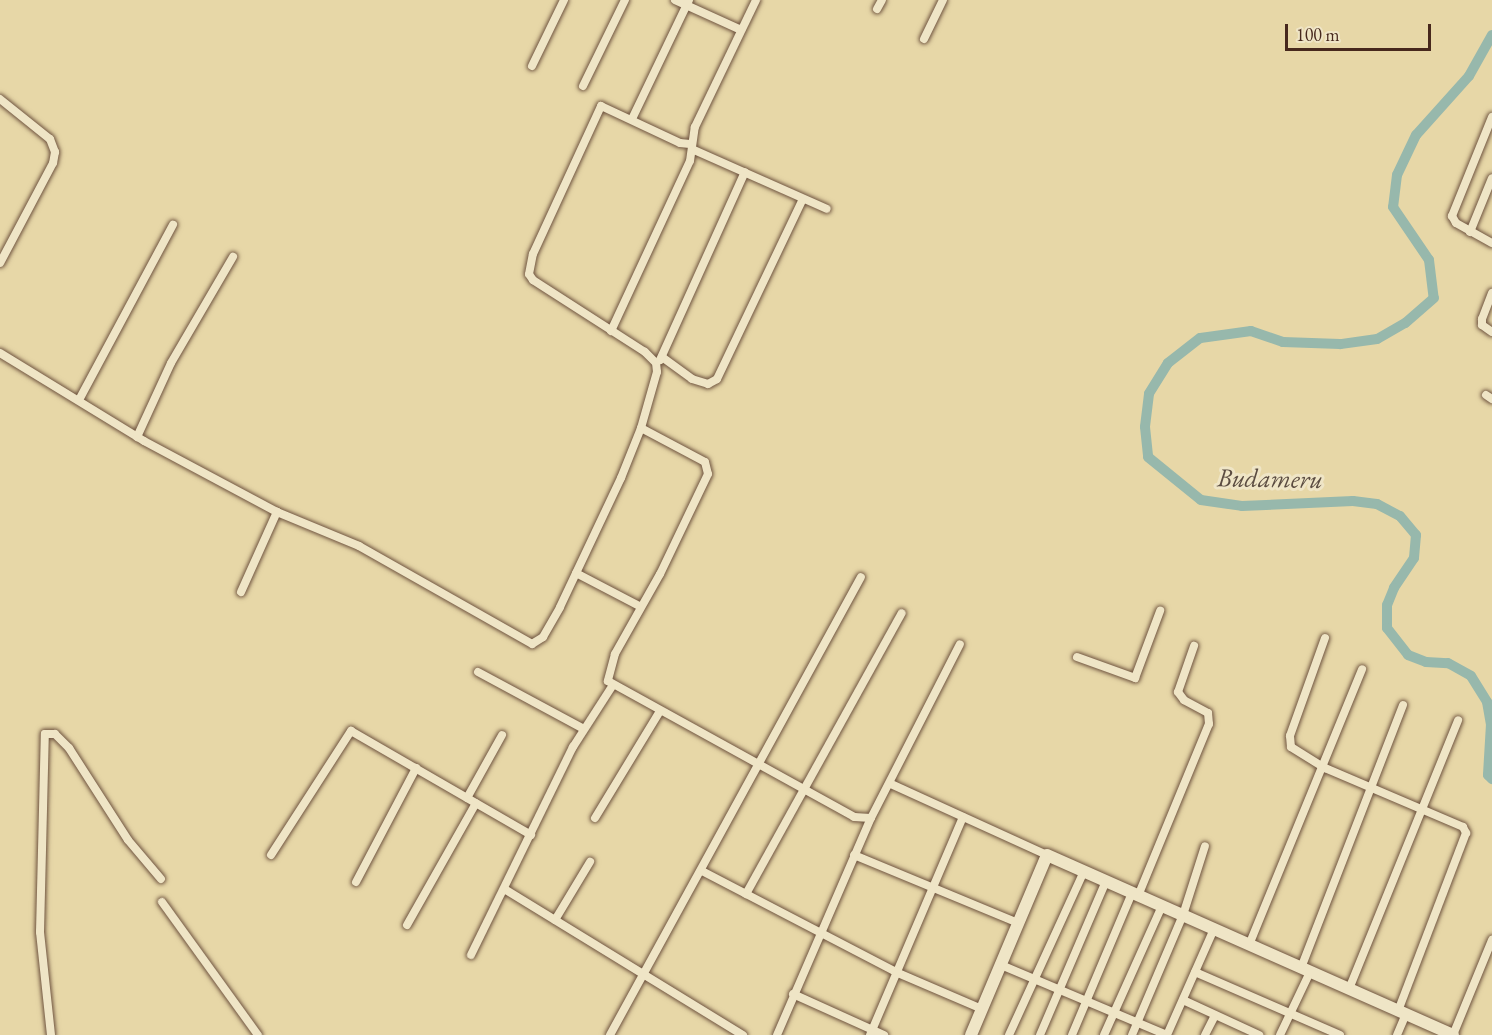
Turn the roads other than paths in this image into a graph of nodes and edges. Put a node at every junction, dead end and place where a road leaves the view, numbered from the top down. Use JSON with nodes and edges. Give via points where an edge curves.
{"nodes":[{"id":1,"x":564,"y":0,"type":"edge"},
{"id":2,"x":625,"y":0,"type":"edge"},
{"id":3,"x":675,"y":0,"type":"edge"},
{"id":4,"x":756,"y":0,"type":"edge"},
{"id":5,"x":882,"y":0,"type":"edge"},
{"id":6,"x":943,"y":0,"type":"edge"},
{"id":7,"x":687,"y":3,"type":"edge"},
{"id":8,"x":877,"y":9,"type":"dead end"},
{"id":9,"x":741,"y":30,"type":"junction"},
{"id":10,"x":924,"y":39,"type":"dead end"},
{"id":11,"x":532,"y":66,"type":"dead end"},
{"id":12,"x":583,"y":86,"type":"dead end"},
{"id":13,"x":0,"y":99,"type":"edge"},
{"id":14,"x":1492,"y":117,"type":"edge"},
{"id":15,"x":632,"y":119,"type":"junction"},
{"id":16,"x":692,"y":147,"type":"junction"},
{"id":17,"x":745,"y":172,"type":"junction"},
{"id":18,"x":1492,"y":178,"type":"edge"},
{"id":19,"x":803,"y":199,"type":"junction"},
{"id":20,"x":827,"y":209,"type":"dead end"},
{"id":21,"x":173,"y":225,"type":"dead end"},
{"id":22,"x":1470,"y":232,"type":"junction"},
{"id":23,"x":1492,"y":243,"type":"edge"},
{"id":24,"x":233,"y":257,"type":"dead end"},
{"id":25,"x":0,"y":263,"type":"edge"},
{"id":26,"x":1492,"y":293,"type":"edge"},
{"id":27,"x":612,"y":331,"type":"junction"},
{"id":28,"x":1492,"y":332,"type":"edge"},
{"id":29,"x":0,"y":353,"type":"edge"},
{"id":30,"x":659,"y":360,"type":"junction"},
{"id":31,"x":79,"y":400,"type":"junction"},
{"id":32,"x":641,"y":428,"type":"junction"},
{"id":33,"x":137,"y":437,"type":"junction"},
{"id":34,"x":277,"y":512,"type":"junction"},
{"id":35,"x":576,"y":573,"type":"junction"},
{"id":36,"x":861,"y":577,"type":"dead end"},
{"id":37,"x":242,"y":592,"type":"dead end"},
{"id":38,"x":641,"y":607,"type":"junction"},
{"id":39,"x":1160,"y":611,"type":"dead end"},
{"id":40,"x":902,"y":614,"type":"dead end"},
{"id":41,"x":1325,"y":638,"type":"dead end"},
{"id":42,"x":960,"y":644,"type":"dead end"},
{"id":43,"x":1194,"y":646,"type":"dead end"},
{"id":44,"x":1077,"y":657,"type":"dead end"},
{"id":45,"x":1362,"y":669,"type":"dead end"},
{"id":46,"x":478,"y":672,"type":"dead end"},
{"id":47,"x":613,"y":685,"type":"junction"},
{"id":48,"x":1403,"y":705,"type":"dead end"},
{"id":49,"x":660,"y":711,"type":"junction"},
{"id":50,"x":1458,"y":720,"type":"dead end"},
{"id":51,"x":584,"y":729,"type":"junction"},
{"id":52,"x":502,"y":735,"type":"dead end"},
{"id":53,"x":760,"y":763,"type":"junction"},
{"id":54,"x":416,"y":768,"type":"junction"},
{"id":55,"x":1324,"y":768,"type":"junction"},
{"id":56,"x":891,"y":784,"type":"junction"},
{"id":57,"x":808,"y":788,"type":"junction"},
{"id":58,"x":1372,"y":788,"type":"junction"},
{"id":59,"x":467,"y":798,"type":"junction"},
{"id":60,"x":476,"y":804,"type":"junction"},
{"id":61,"x":1421,"y":809,"type":"junction"},
{"id":62,"x":595,"y":818,"type":"dead end"},
{"id":63,"x":871,"y":818,"type":"junction"},
{"id":64,"x":963,"y":818,"type":"junction"},
{"id":65,"x":531,"y":835,"type":"junction"},
{"id":66,"x":1204,"y":846,"type":"dead end"},
{"id":67,"x":271,"y":855,"type":"dead end"},
{"id":68,"x":854,"y":855,"type":"junction"},
{"id":69,"x":1047,"y":855,"type":"junction"},
{"id":70,"x":590,"y":862,"type":"dead end"},
{"id":71,"x":702,"y":871,"type":"junction"},
{"id":72,"x":1084,"y":871,"type":"junction"},
{"id":73,"x":161,"y":879,"type":"dead end"},
{"id":74,"x":1106,"y":881,"type":"junction"},
{"id":75,"x":356,"y":882,"type":"dead end"},
{"id":76,"x":934,"y":888,"type":"junction"},
{"id":77,"x":506,"y":890,"type":"junction"},
{"id":78,"x":746,"y":894,"type":"junction"},
{"id":79,"x":1135,"y":894,"type":"junction"},
{"id":80,"x":162,"y":902,"type":"dead end"},
{"id":81,"x":1162,"y":906,"type":"junction"},
{"id":82,"x":1183,"y":915,"type":"junction"},
{"id":83,"x":555,"y":920,"type":"junction"},
{"id":84,"x":1018,"y":923,"type":"junction"},
{"id":85,"x":407,"y":925,"type":"dead end"},
{"id":86,"x":1214,"y":929,"type":"junction"},
{"id":87,"x":822,"y":935,"type":"junction"},
{"id":88,"x":1492,"y":940,"type":"edge"},
{"id":89,"x":1249,"y":945,"type":"junction"},
{"id":90,"x":471,"y":955,"type":"dead end"},
{"id":91,"x":1001,"y":965,"type":"junction"},
{"id":92,"x":1306,"y":970,"type":"junction"},
{"id":93,"x":1195,"y":972,"type":"junction"},
{"id":94,"x":898,"y":973,"type":"junction"},
{"id":95,"x":646,"y":977,"type":"junction"},
{"id":96,"x":1035,"y":979,"type":"junction"},
{"id":97,"x":1349,"y":989,"type":"junction"},
{"id":98,"x":1060,"y":990,"type":"junction"},
{"id":99,"x":793,"y":994,"type":"junction"},
{"id":100,"x":1183,"y":1000,"type":"junction"},
{"id":101,"x":1087,"y":1002,"type":"junction"},
{"id":102,"x":982,"y":1009,"type":"junction"},
{"id":103,"x":1114,"y":1013,"type":"junction"},
{"id":104,"x":1290,"y":1013,"type":"junction"},
{"id":105,"x":1402,"y":1013,"type":"junction"},
{"id":106,"x":1215,"y":1014,"type":"junction"},
{"id":107,"x":1137,"y":1023,"type":"junction"},
{"id":108,"x":872,"y":1032,"type":"edge"},
{"id":109,"x":1245,"y":1032,"type":"edge"},
{"id":110,"x":51,"y":1035,"type":"edge"},
{"id":111,"x":258,"y":1035,"type":"edge"},
{"id":112,"x":610,"y":1035,"type":"edge"},
{"id":113,"x":743,"y":1035,"type":"edge"},
{"id":114,"x":777,"y":1035,"type":"edge"},
{"id":115,"x":884,"y":1035,"type":"edge"},
{"id":116,"x":971,"y":1035,"type":"edge"},
{"id":117,"x":1009,"y":1035,"type":"edge"},
{"id":118,"x":1040,"y":1035,"type":"edge"},
{"id":119,"x":1072,"y":1035,"type":"edge"},
{"id":120,"x":1104,"y":1035,"type":"edge"},
{"id":121,"x":1132,"y":1035,"type":"edge"},
{"id":122,"x":1167,"y":1035,"type":"edge"},
{"id":123,"x":1205,"y":1035,"type":"edge"},
{"id":124,"x":1259,"y":1035,"type":"edge"},
{"id":125,"x":1280,"y":1035,"type":"edge"},
{"id":126,"x":1340,"y":1035,"type":"edge"},
{"id":127,"x":1396,"y":1035,"type":"edge"},
{"id":128,"x":1453,"y":1035,"type":"edge"}],
"edges":[{"from":1,"to":11,"type":"street"},
{"from":2,"to":12,"type":"street"},
{"from":3,"to":7,"type":"street"},
{"from":4,"to":9,"type":"street"},
{"from":5,"to":8,"type":"street"},
{"from":6,"to":10,"type":"street"},
{"from":7,"to":9,"type":"street"},
{"from":7,"to":15,"type":"street"},
{"from":9,"to":16,"type":"street"},
{"from":13,"to":25,"type":"street","via":[[50,139],[55,152],[53,163]]},
{"from":14,"to":22,"type":"street","via":[[1452,216]]},
{"from":15,"to":16,"type":"street"},
{"from":15,"to":27,"type":"street","via":[[611,108],[601,106],[596,110],[530,268],[533,280]]},
{"from":16,"to":17,"type":"street"},
{"from":16,"to":27,"type":"street"},
{"from":17,"to":19,"type":"street"},
{"from":17,"to":30,"type":"street"},
{"from":18,"to":22,"type":"street"},
{"from":19,"to":20,"type":"street"},
{"from":19,"to":30,"type":"street","via":[[713,382],[692,380]]},
{"from":21,"to":31,"type":"street"},
{"from":22,"to":23,"type":"street"},
{"from":24,"to":33,"type":"street","via":[[171,363]]},
{"from":26,"to":28,"type":"street","via":[[1482,319],[1485,328]]},
{"from":27,"to":30,"type":"street"},
{"from":29,"to":31,"type":"street"},
{"from":30,"to":32,"type":"street"},
{"from":31,"to":33,"type":"street"},
{"from":32,"to":35,"type":"street"},
{"from":32,"to":38,"type":"street","via":[[705,462],[708,469]]},
{"from":33,"to":34,"type":"street"},
{"from":34,"to":35,"type":"street","via":[[359,546],[532,644],[551,625]]},
{"from":34,"to":37,"type":"street"},
{"from":35,"to":38,"type":"street"},
{"from":36,"to":53,"type":"street"},
{"from":38,"to":47,"type":"street","via":[[609,667],[608,681]]},
{"from":39,"to":44,"type":"street","via":[[1135,678]]},
{"from":40,"to":57,"type":"street"},
{"from":41,"to":55,"type":"street","via":[[1290,741],[1297,752]]},
{"from":42,"to":56,"type":"street"},
{"from":43,"to":79,"type":"street","via":[[1178,692],[1184,700],[1208,713],[1209,724]]},
{"from":45,"to":55,"type":"street"},
{"from":46,"to":51,"type":"street"},
{"from":47,"to":49,"type":"street"},
{"from":47,"to":51,"type":"street"},
{"from":48,"to":58,"type":"street"},
{"from":49,"to":53,"type":"street"},
{"from":49,"to":62,"type":"street"},
{"from":50,"to":61,"type":"street"},
{"from":51,"to":65,"type":"street"},
{"from":52,"to":59,"type":"street"},
{"from":53,"to":57,"type":"street"},
{"from":53,"to":71,"type":"street"},
{"from":54,"to":59,"type":"street"},
{"from":54,"to":67,"type":"street","via":[[351,731]]},
{"from":54,"to":75,"type":"street"},
{"from":55,"to":58,"type":"street"},
{"from":55,"to":89,"type":"street"},
{"from":56,"to":63,"type":"street"},
{"from":56,"to":64,"type":"street"},
{"from":57,"to":63,"type":"street","via":[[854,817]]},
{"from":57,"to":78,"type":"street"},
{"from":58,"to":61,"type":"street"},
{"from":58,"to":92,"type":"street"},
{"from":59,"to":60,"type":"street"},
{"from":60,"to":65,"type":"street"},
{"from":60,"to":85,"type":"street"},
{"from":61,"to":97,"type":"street"},
{"from":61,"to":105,"type":"street","via":[[1462,827],[1466,833]]},
{"from":63,"to":68,"type":"street"},
{"from":64,"to":69,"type":"street"},
{"from":64,"to":76,"type":"street"},
{"from":65,"to":77,"type":"street"},
{"from":66,"to":82,"type":"street"},
{"from":68,"to":76,"type":"street"},
{"from":68,"to":87,"type":"street"},
{"from":69,"to":72,"type":"street"},
{"from":69,"to":84,"type":"street"},
{"from":70,"to":83,"type":"street"},
{"from":71,"to":78,"type":"street"},
{"from":71,"to":95,"type":"street"},
{"from":72,"to":74,"type":"street"},
{"from":72,"to":96,"type":"street"},
{"from":73,"to":110,"type":"street","via":[[128,840],[69,748],[55,734],[45,734],[40,932]]},
{"from":74,"to":79,"type":"street"},
{"from":74,"to":98,"type":"street"},
{"from":76,"to":84,"type":"street"},
{"from":76,"to":94,"type":"street"},
{"from":77,"to":83,"type":"street"},
{"from":77,"to":90,"type":"street"},
{"from":78,"to":87,"type":"street"},
{"from":79,"to":81,"type":"street"},
{"from":79,"to":101,"type":"street"},
{"from":80,"to":111,"type":"street"},
{"from":81,"to":82,"type":"street"},
{"from":81,"to":103,"type":"street"},
{"from":82,"to":86,"type":"street"},
{"from":82,"to":107,"type":"street"},
{"from":83,"to":95,"type":"street"},
{"from":84,"to":91,"type":"street"},
{"from":86,"to":89,"type":"street"},
{"from":86,"to":93,"type":"street"},
{"from":87,"to":94,"type":"street"},
{"from":87,"to":99,"type":"street"},
{"from":88,"to":128,"type":"street"},
{"from":89,"to":92,"type":"street"},
{"from":91,"to":96,"type":"street"},
{"from":91,"to":102,"type":"street"},
{"from":92,"to":97,"type":"street"},
{"from":92,"to":104,"type":"street"},
{"from":93,"to":100,"type":"street"},
{"from":93,"to":104,"type":"street"},
{"from":94,"to":102,"type":"street"},
{"from":94,"to":108,"type":"street"},
{"from":95,"to":112,"type":"street"},
{"from":95,"to":113,"type":"street"},
{"from":96,"to":98,"type":"street"},
{"from":96,"to":117,"type":"street"},
{"from":97,"to":105,"type":"street"},
{"from":98,"to":101,"type":"street"},
{"from":98,"to":118,"type":"street"},
{"from":99,"to":108,"type":"street"},
{"from":99,"to":114,"type":"street"},
{"from":100,"to":106,"type":"street"},
{"from":100,"to":122,"type":"street"},
{"from":101,"to":103,"type":"street"},
{"from":101,"to":119,"type":"street"},
{"from":102,"to":116,"type":"street"},
{"from":103,"to":107,"type":"street"},
{"from":103,"to":120,"type":"street"},
{"from":104,"to":125,"type":"street"},
{"from":104,"to":126,"type":"street"},
{"from":105,"to":127,"type":"street"},
{"from":105,"to":128,"type":"street"},
{"from":106,"to":109,"type":"street"},
{"from":106,"to":123,"type":"street"},
{"from":107,"to":121,"type":"street"},
{"from":107,"to":122,"type":"street"},
{"from":108,"to":115,"type":"street"},
{"from":109,"to":124,"type":"street"}]}
